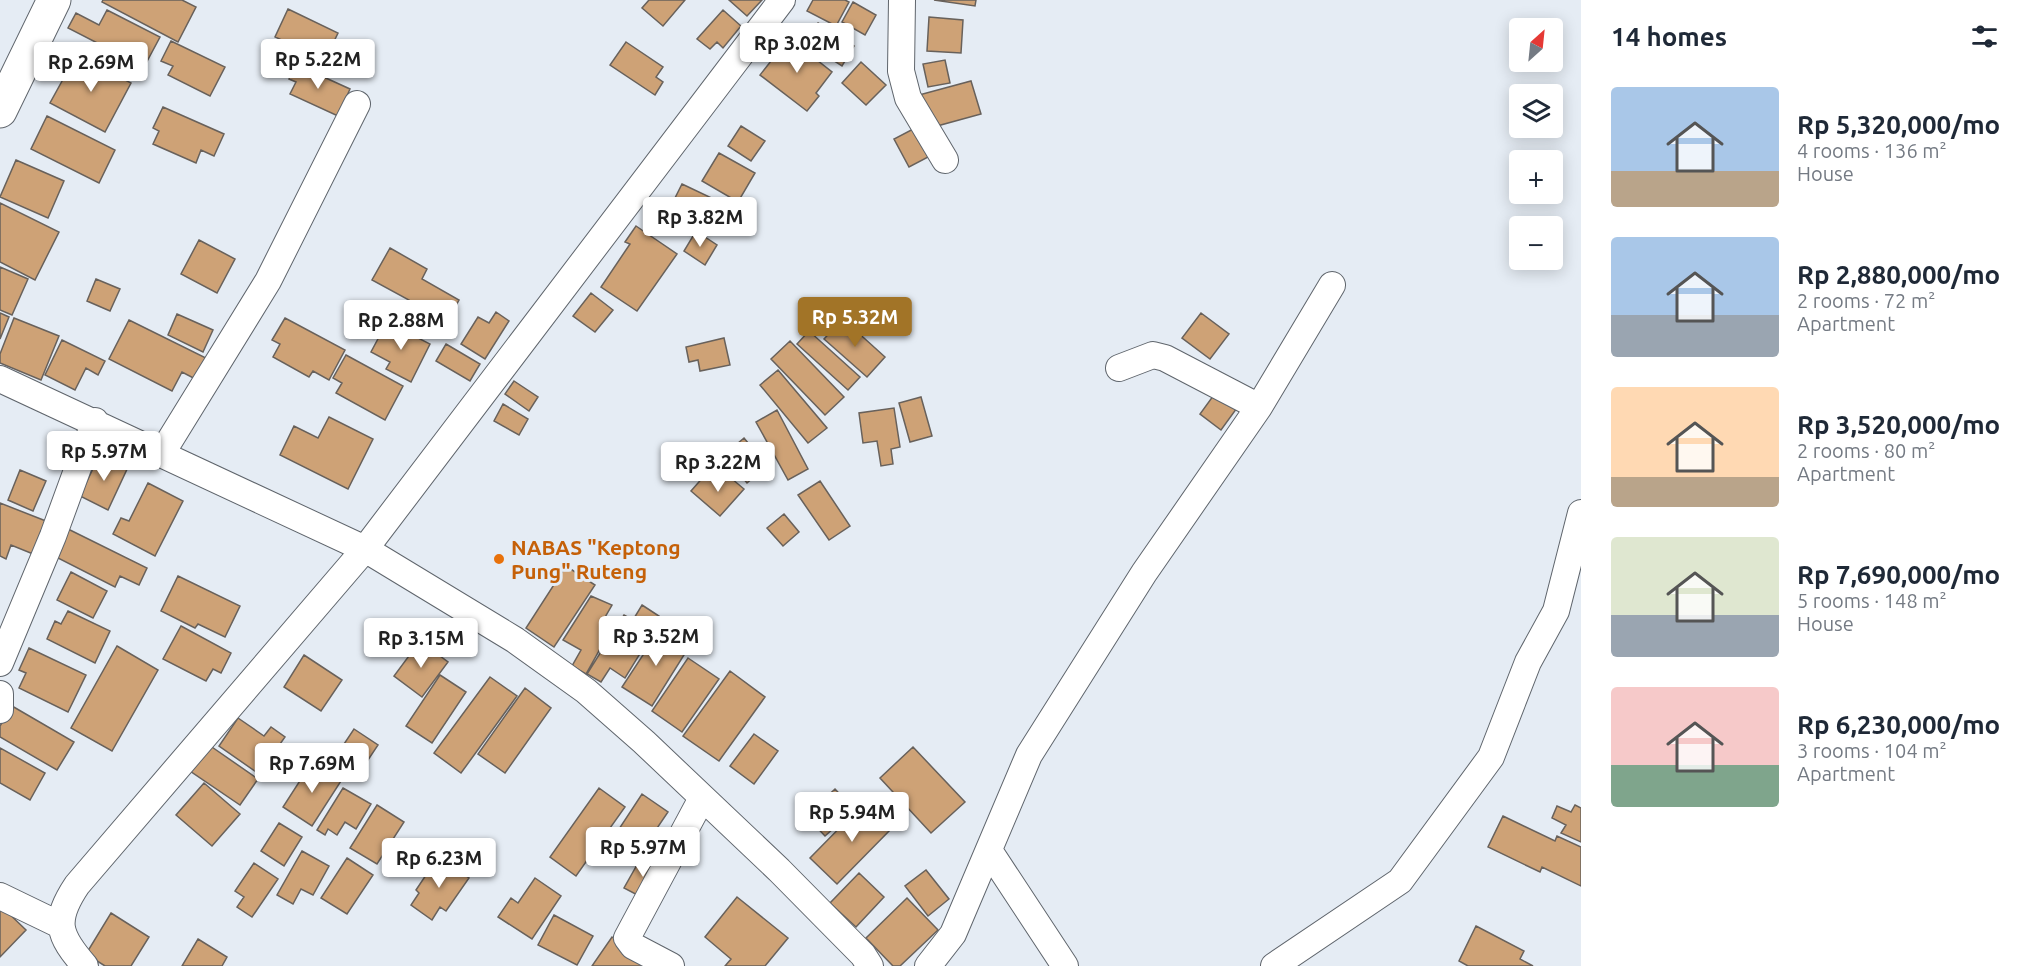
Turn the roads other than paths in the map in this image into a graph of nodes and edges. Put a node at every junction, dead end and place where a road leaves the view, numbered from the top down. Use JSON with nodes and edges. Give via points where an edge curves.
{"nodes":[{"id":1,"x":54,"y":0,"type":"edge"},
{"id":2,"x":782,"y":0,"type":"edge"},
{"id":3,"x":902,"y":0,"type":"edge"},
{"id":4,"x":357,"y":104,"type":"dead end"},
{"id":5,"x":0,"y":111,"type":"edge"},
{"id":6,"x":945,"y":160,"type":"dead end"},
{"id":7,"x":1332,"y":285,"type":"dead end"},
{"id":8,"x":1119,"y":368,"type":"dead end"},
{"id":9,"x":0,"y":379,"type":"edge"},
{"id":10,"x":1259,"y":407,"type":"junction"},
{"id":11,"x":95,"y":421,"type":"junction"},
{"id":12,"x":162,"y":453,"type":"junction"},
{"id":13,"x":1581,"y":513,"type":"edge"},
{"id":14,"x":365,"y":549,"type":"junction"},
{"id":15,"x":0,"y":663,"type":"edge"},
{"id":16,"x":0,"y":694,"type":"edge"},
{"id":17,"x":0,"y":710,"type":"edge"},
{"id":18,"x":702,"y":798,"type":"junction"},
{"id":19,"x":990,"y":852,"type":"junction"},
{"id":20,"x":0,"y":896,"type":"edge"},
{"id":21,"x":60,"y":925,"type":"junction"},
{"id":22,"x":85,"y":966,"type":"edge"},
{"id":23,"x":671,"y":966,"type":"edge"},
{"id":24,"x":870,"y":966,"type":"edge"},
{"id":25,"x":928,"y":966,"type":"edge"},
{"id":26,"x":1065,"y":966,"type":"edge"},
{"id":27,"x":1274,"y":966,"type":"edge"}],
"edges":[{"from":1,"to":5,"type":"highway"},
{"from":2,"to":14,"type":"street"},
{"from":3,"to":6,"type":"street","via":[[901,71],[908,98]]},
{"from":4,"to":12,"type":"street","via":[[268,280]]},
{"from":7,"to":10,"type":"street"},
{"from":8,"to":10,"type":"street","via":[[1152,355],[1165,358]]},
{"from":9,"to":11,"type":"street"},
{"from":10,"to":19,"type":"street","via":[[1144,573],[1029,756]]},
{"from":11,"to":12,"type":"street"},
{"from":11,"to":15,"type":"street"},
{"from":12,"to":14,"type":"street"},
{"from":13,"to":27,"type":"street","via":[[1556,611],[1528,662],[1491,757],[1400,881]]},
{"from":14,"to":18,"type":"street","via":[[515,640],[586,691]]},
{"from":14,"to":21,"type":"street","via":[[77,885]]},
{"from":16,"to":17,"type":"street"},
{"from":18,"to":23,"type":"street","via":[[627,938],[633,946]]},
{"from":18,"to":24,"type":"street","via":[[779,870]]},
{"from":19,"to":25,"type":"street","via":[[953,934]]},
{"from":19,"to":26,"type":"street"},
{"from":20,"to":21,"type":"street"},
{"from":21,"to":22,"type":"street","via":[[64,940]]}]}
